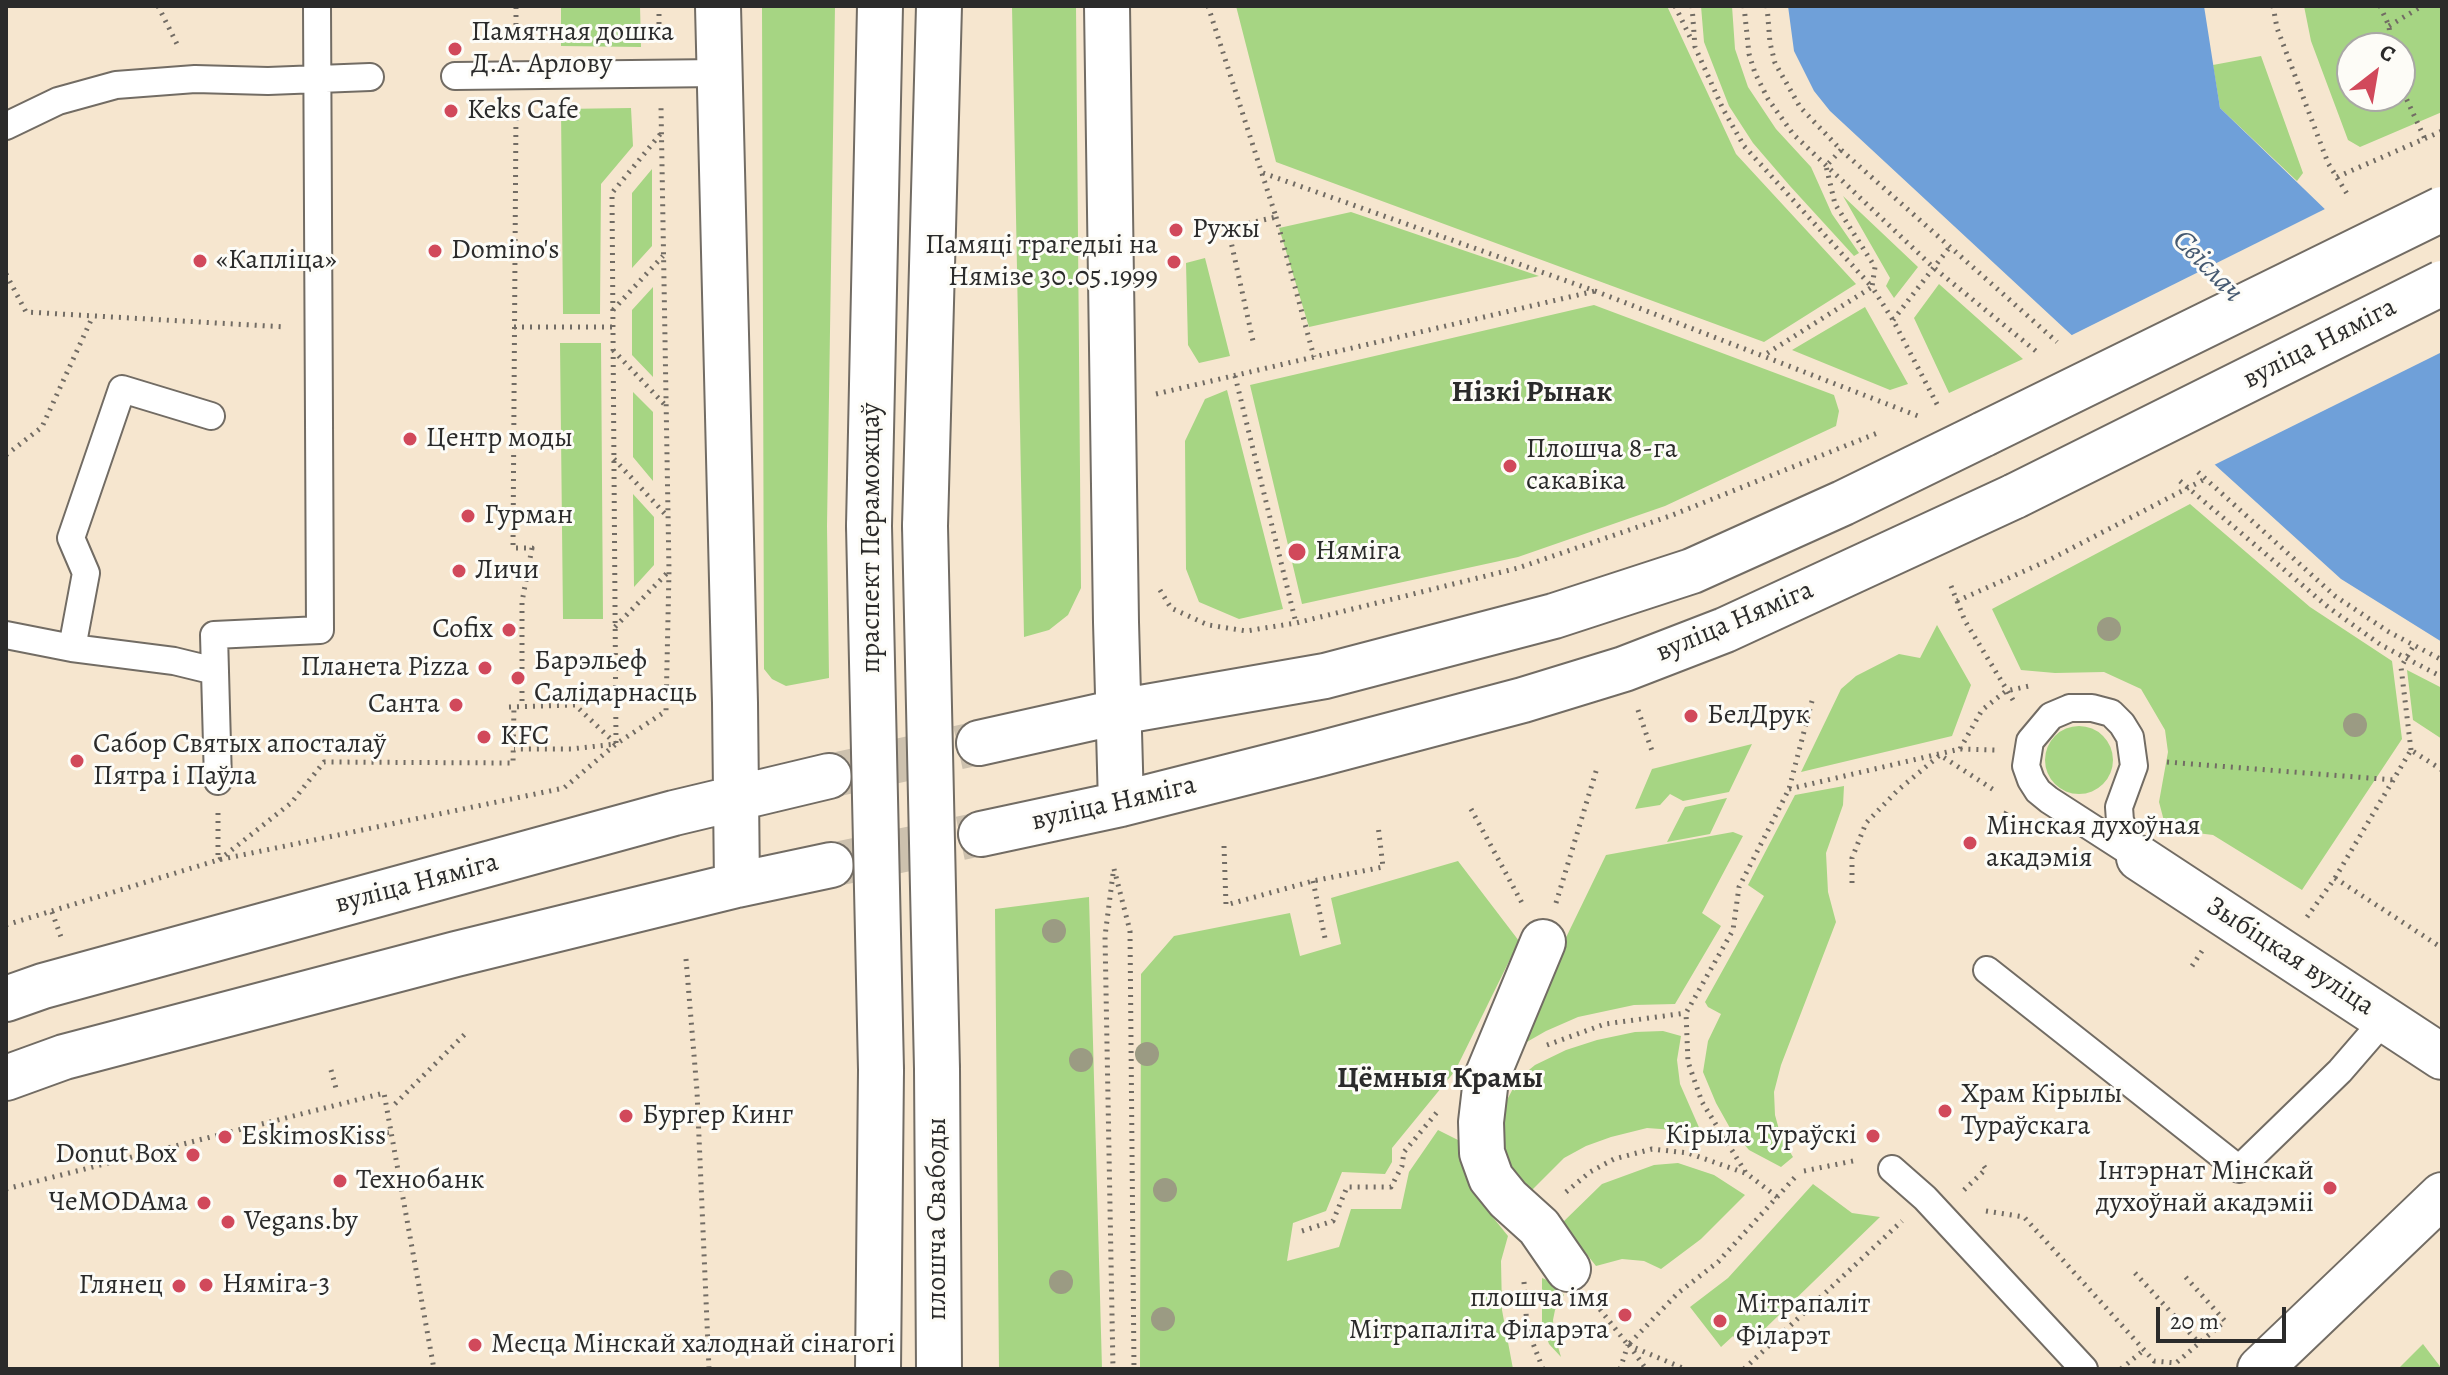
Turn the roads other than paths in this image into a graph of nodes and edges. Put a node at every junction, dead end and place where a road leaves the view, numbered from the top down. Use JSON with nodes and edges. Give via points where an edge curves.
{"nodes":[{"id":1,"x":317,"y":6,"type":"edge"},
{"id":2,"x":718,"y":6,"type":"edge"},
{"id":3,"x":880,"y":6,"type":"edge"},
{"id":4,"x":939,"y":6,"type":"edge"},
{"id":5,"x":1107,"y":6,"type":"edge"},
{"id":6,"x":719,"y":73,"type":"junction"},
{"id":7,"x":455,"y":76,"type":"dead end"},
{"id":8,"x":370,"y":77,"type":"dead end"},
{"id":9,"x":317,"y":79,"type":"junction"},
{"id":10,"x":6,"y":126,"type":"edge"},
{"id":11,"x":2442,"y":209,"type":"edge"},
{"id":12,"x":2442,"y":283,"type":"edge"},
{"id":13,"x":211,"y":416,"type":"dead end"},
{"id":14,"x":6,"y":635,"type":"edge"},
{"id":15,"x":72,"y":648,"type":"junction"},
{"id":16,"x":215,"y":671,"type":"junction"},
{"id":17,"x":1118,"y":712,"type":"junction"},
{"id":18,"x":979,"y":743,"type":"tunnel mouth"},
{"id":19,"x":829,"y":776,"type":"tunnel mouth"},
{"id":20,"x":218,"y":781,"type":"road end"},
{"id":21,"x":737,"y":796,"type":"junction"},
{"id":22,"x":1121,"y":804,"type":"junction"},
{"id":23,"x":981,"y":834,"type":"tunnel mouth"},
{"id":24,"x":2139,"y":858,"type":"junction"},
{"id":25,"x":831,"y":865,"type":"tunnel mouth"},
{"id":26,"x":737,"y":885,"type":"junction"},
{"id":27,"x":1543,"y":942,"type":"road end"},
{"id":28,"x":1987,"y":970,"type":"dead end"},
{"id":29,"x":6,"y":999,"type":"edge"},
{"id":30,"x":2385,"y":1019,"type":"junction"},
{"id":31,"x":2442,"y":1057,"type":"edge"},
{"id":32,"x":937,"y":1069,"type":"joint"},
{"id":33,"x":881,"y":1070,"type":"joint"},
{"id":34,"x":6,"y":1078,"type":"edge"},
{"id":35,"x":1892,"y":1169,"type":"dead end"},
{"id":36,"x":2442,"y":1195,"type":"edge"},
{"id":37,"x":1577,"y":1280,"type":"road end"},
{"id":38,"x":878,"y":1369,"type":"edge"},
{"id":39,"x":939,"y":1369,"type":"edge"},
{"id":40,"x":2084,"y":1369,"type":"edge"},
{"id":41,"x":2260,"y":1369,"type":"edge"}],
"edges":[{"from":1,"to":9,"type":"lane"},
{"from":2,"to":6,"type":"main road"},
{"from":3,"to":33,"type":"main road","name":"праспект Пераможцаў","bridge":true,"via":[[869,526]]},
{"from":4,"to":32,"type":"main road","name":"праспект Пераможцаў","bridge":true,"via":[[925,526]]},
{"from":5,"to":17,"type":"main road"},
{"from":6,"to":7,"type":"lane"},
{"from":6,"to":21,"type":"main road"},
{"from":8,"to":9,"type":"lane"},
{"from":9,"to":10,"type":"lane","via":[[116,85],[58,101]]},
{"from":9,"to":16,"type":"lane","via":[[320,630],[214,635]]},
{"from":11,"to":17,"type":"main road","bridge":true,"via":[[1843,503],[1692,571],[1567,612],[1325,676]]},
{"from":12,"to":22,"type":"main road","name":"вуліца Няміга","bridge":true,"via":[[2015,496],[1725,630],[1523,700]]},
{"from":13,"to":15,"type":"lane","via":[[122,389],[71,538],[86,573]]},
{"from":14,"to":15,"type":"lane"},
{"from":15,"to":16,"type":"lane"},
{"from":16,"to":20,"type":"lane"},
{"from":17,"to":18,"type":"main road"},
{"from":17,"to":22,"type":"main road"},
{"from":19,"to":21,"type":"main road","name":"вуліца Няміга"},
{"from":21,"to":26,"type":"main road"},
{"from":21,"to":29,"type":"main road","name":"вуліца Няміга"},
{"from":22,"to":23,"type":"main road","name":"вуліца Няміга"},
{"from":24,"to":24,"type":"lane","via":[[2038,791],[2026,766],[2027,752],[2035,732],[2051,716],[2070,708],[2092,708],[2111,713],[2122,724],[2130,737],[2134,766],[2119,807],[2120,821]]},
{"from":24,"to":30,"type":"main road","name":"Зыбіцкая вуліца"},
{"from":25,"to":26,"type":"main road"},
{"from":26,"to":34,"type":"main road","via":[[94,1049]]},
{"from":27,"to":37,"type":"main road","via":[[1486,1079],[1482,1153],[1491,1178],[1539,1227]]},
{"from":28,"to":30,"type":"lane","via":[[2239,1169],[2340,1071]]},
{"from":30,"to":31,"type":"main road","name":"Зыбіцкая вуліца"},
{"from":32,"to":39,"type":"main road","name":"плошча Свабоды"},
{"from":33,"to":38,"type":"main road","name":"плошча Свабоды"},
{"from":35,"to":40,"type":"lane"},
{"from":36,"to":41,"type":"main road"}]}
